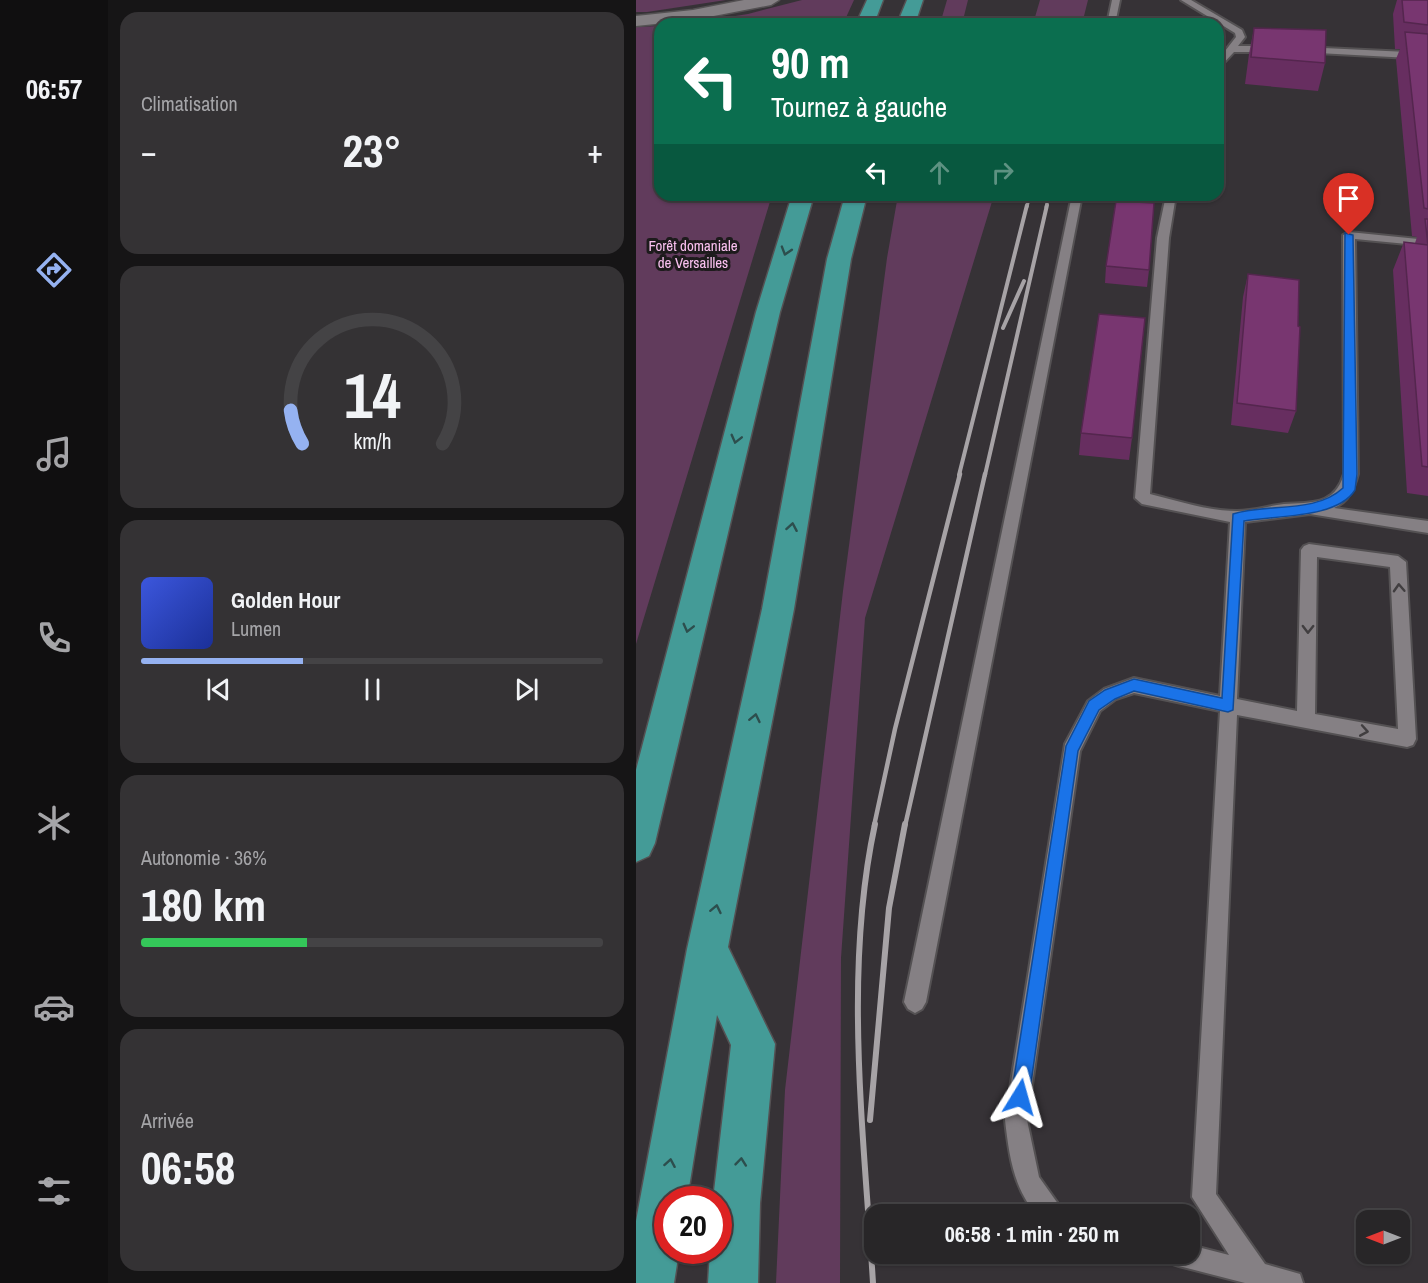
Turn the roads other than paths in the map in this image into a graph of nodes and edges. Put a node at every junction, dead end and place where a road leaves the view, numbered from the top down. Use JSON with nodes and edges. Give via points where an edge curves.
{"nodes":[{"id":1,"x":771,"y":0,"type":"edge"},
{"id":2,"x":875,"y":0,"type":"edge"},
{"id":3,"x":915,"y":0,"type":"edge"},
{"id":4,"x":1116,"y":0,"type":"edge"},
{"id":5,"x":1185,"y":0,"type":"edge"},
{"id":6,"x":665,"y":18,"type":"edge"},
{"id":7,"x":868,"y":18,"type":"edge"},
{"id":8,"x":908,"y":18,"type":"edge"},
{"id":9,"x":1112,"y":18,"type":"edge"},
{"id":10,"x":1215,"y":18,"type":"edge"},
{"id":11,"x":654,"y":19,"type":"edge"},
{"id":12,"x":636,"y":21,"type":"edge"},
{"id":13,"x":1224,"y":23,"type":"edge"},
{"id":14,"x":1233,"y":49,"type":"junction"},
{"id":15,"x":1277,"y":50,"type":"edge"},
{"id":16,"x":1288,"y":50,"type":"edge"},
{"id":17,"x":1428,"y":56,"type":"edge"},
{"id":18,"x":1224,"y":59,"type":"edge"},
{"id":19,"x":801,"y":201,"type":"edge"},
{"id":20,"x":854,"y":201,"type":"edge"},
{"id":21,"x":1076,"y":201,"type":"edge"},
{"id":22,"x":1170,"y":201,"type":"edge"},
{"id":23,"x":1428,"y":243,"type":"edge"},
{"id":24,"x":1306,"y":509,"type":"junction"},
{"id":25,"x":1238,"y":517,"type":"junction"},
{"id":26,"x":1428,"y":527,"type":"edge"},
{"id":27,"x":1228,"y":706,"type":"junction"},
{"id":28,"x":1306,"y":721,"type":"junction"},
{"id":29,"x":636,"y":843,"type":"edge"},
{"id":30,"x":707,"y":949,"type":"junction"},
{"id":31,"x":915,"y":1002,"type":"dead end"},
{"id":32,"x":1040,"y":1204,"type":"edge"},
{"id":33,"x":1200,"y":1259,"type":"edge"},
{"id":34,"x":1257,"y":1274,"type":"junction"},
{"id":35,"x":649,"y":1283,"type":"edge"},
{"id":36,"x":733,"y":1283,"type":"edge"},
{"id":37,"x":1291,"y":1283,"type":"edge"}],
"edges":[{"from":1,"to":6,"type":"street"},
{"from":2,"to":7,"type":"highway"},
{"from":3,"to":8,"type":"highway"},
{"from":4,"to":9,"type":"lane"},
{"from":5,"to":10,"type":"lane"},
{"from":11,"to":12,"type":"street"},
{"from":13,"to":14,"type":"lane","via":[[1241,37]]},
{"from":14,"to":15,"type":"lane"},
{"from":14,"to":18,"type":"lane"},
{"from":16,"to":17,"type":"lane"},
{"from":19,"to":29,"type":"highway","one_way":true,"via":[[768,312]]},
{"from":30,"to":20,"type":"highway","one_way":true,"via":[[778,609],[840,259]]},
{"from":21,"to":31,"type":"lane"},
{"from":22,"to":25,"type":"lane","via":[[1163,238],[1142,498]]},
{"from":23,"to":24,"type":"lane","via":[[1349,235],[1349,490],[1336,502]]},
{"from":24,"to":25,"type":"lane"},
{"from":24,"to":26,"type":"lane"},
{"from":25,"to":27,"type":"lane"},
{"from":27,"to":28,"type":"lane"},
{"from":27,"to":32,"type":"lane","via":[[1134,685],[1110,694],[1094,706],[1071,750],[1016,1120],[1023,1169]]},
{"from":27,"to":34,"type":"lane","via":[[1204,1197]]},
{"from":28,"to":28,"type":"lane","one_way":true,"via":[[1407,739],[1398,562],[1309,550]]},
{"from":35,"to":30,"type":"highway","one_way":true},
{"from":36,"to":30,"type":"highway","one_way":true,"via":[[736,1203],[753,1044]]},
{"from":33,"to":34,"type":"lane"},
{"from":34,"to":37,"type":"lane"}]}
